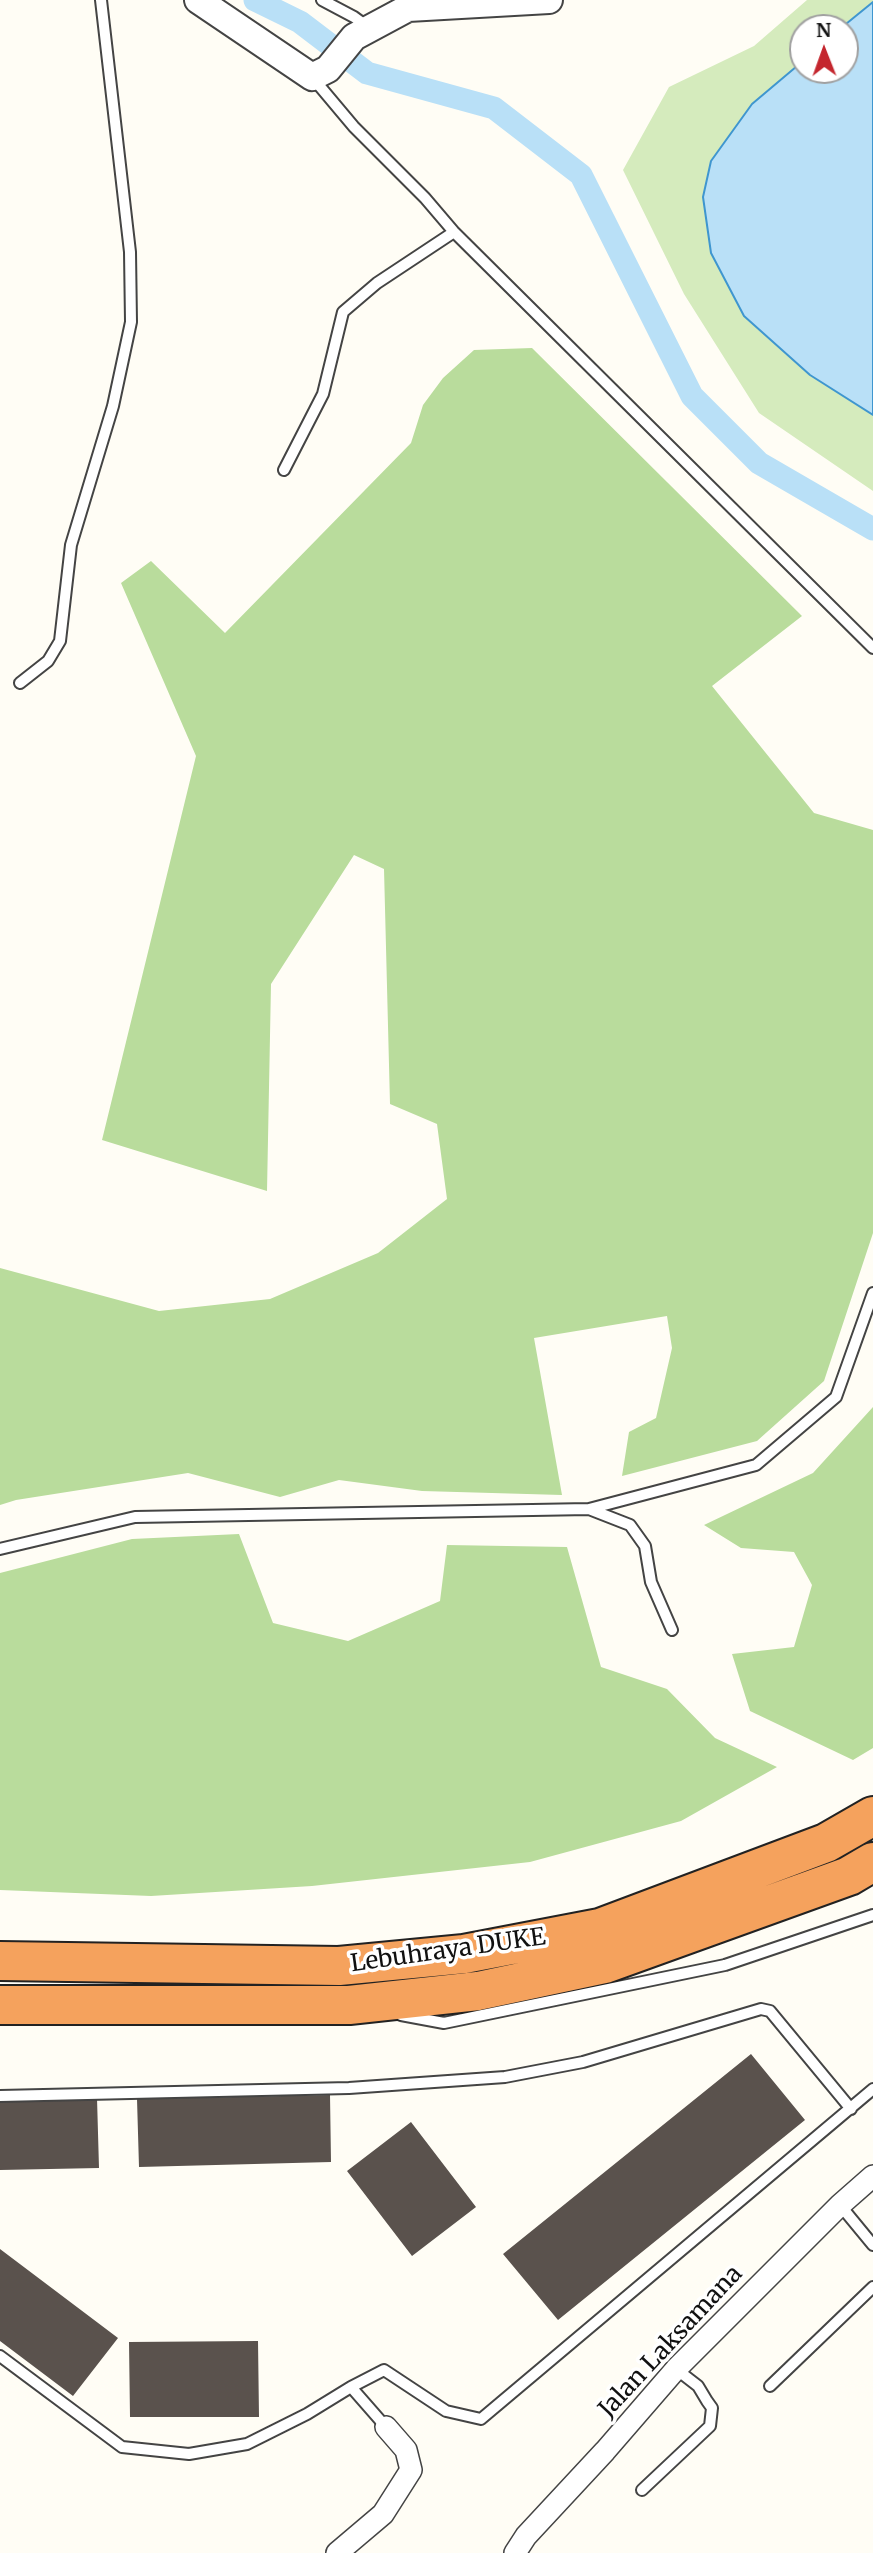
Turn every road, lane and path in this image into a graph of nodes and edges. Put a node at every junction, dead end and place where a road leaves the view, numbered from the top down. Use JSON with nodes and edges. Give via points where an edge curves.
{"nodes":[{"id":1,"x":102,"y":0,"type":"edge"},
{"id":2,"x":198,"y":0,"type":"edge"},
{"id":3,"x":322,"y":0,"type":"edge"},
{"id":4,"x":549,"y":0,"type":"edge"},
{"id":5,"x":407,"y":4,"type":"edge"},
{"id":6,"x":362,"y":33,"type":"junction"},
{"id":7,"x":320,"y":73,"type":"junction"},
{"id":8,"x":454,"y":232,"type":"junction"},
{"id":9,"x":284,"y":470,"type":"dead end"},
{"id":10,"x":873,"y":648,"type":"edge"},
{"id":11,"x":20,"y":683,"type":"dead end"},
{"id":12,"x":873,"y":1293,"type":"edge"},
{"id":13,"x":589,"y":1509,"type":"junction"},
{"id":14,"x":0,"y":1549,"type":"edge"},
{"id":15,"x":672,"y":1630,"type":"dead end"},
{"id":16,"x":873,"y":1816,"type":"edge"},
{"id":17,"x":873,"y":1862,"type":"edge"},
{"id":18,"x":873,"y":1915,"type":"edge"},
{"id":19,"x":0,"y":1961,"type":"edge"},
{"id":20,"x":0,"y":2005,"type":"edge"},
{"id":21,"x":349,"y":2005,"type":"junction"},
{"id":22,"x":873,"y":2089,"type":"edge"},
{"id":23,"x":0,"y":2096,"type":"edge"},
{"id":24,"x":850,"y":2109,"type":"junction"},
{"id":25,"x":873,"y":2176,"type":"edge"},
{"id":26,"x":840,"y":2205,"type":"junction"},
{"id":27,"x":873,"y":2245,"type":"edge"},
{"id":28,"x":873,"y":2287,"type":"edge"},
{"id":29,"x":0,"y":2356,"type":"edge"},
{"id":30,"x":677,"y":2369,"type":"junction"},
{"id":31,"x":770,"y":2386,"type":"dead end"},
{"id":32,"x":351,"y":2387,"type":"junction"},
{"id":33,"x":386,"y":2427,"type":"joint"},
{"id":34,"x":642,"y":2490,"type":"dead end"},
{"id":35,"x":337,"y":2553,"type":"edge"},
{"id":36,"x":515,"y":2553,"type":"edge"}],
"edges":[{"from":1,"to":11,"type":"lane","via":[[130,252],[131,322],[113,406],[71,545],[60,641],[48,661]]},
{"from":2,"to":7,"type":"street"},
{"from":3,"to":6,"type":"lane","via":[[355,17]]},
{"from":4,"to":5,"type":"street"},
{"from":5,"to":6,"type":"street"},
{"from":6,"to":7,"type":"street"},
{"from":7,"to":8,"type":"lane","via":[[354,127]]},
{"from":8,"to":9,"type":"lane","via":[[377,283],[343,312],[323,394]]},
{"from":8,"to":10,"type":"lane"},
{"from":12,"to":13,"type":"lane","via":[[836,1396],[756,1465]]},
{"from":13,"to":14,"type":"lane","via":[[135,1517]]},
{"from":13,"to":15,"type":"lane","via":[[630,1525],[645,1546],[651,1582]]},
{"from":16,"to":19,"type":"highway","name":"Lebuhraya DUKE","via":[[826,1843],[600,1928],[464,1954],[340,1966]]},
{"from":17,"to":21,"type":"highway","name":"Lebuhraya DUKE","via":[[849,1876],[605,1964],[478,1991]]},
{"from":18,"to":21,"type":"lane","via":[[725,1965],[444,2023]]},
{"from":20,"to":21,"type":"highway","name":"Lebuhraya DUKE"},
{"from":22,"to":24,"type":"lane"},
{"from":23,"to":24,"type":"lane","via":[[349,2088],[505,2077],[583,2062],[761,2009],[770,2011]]},
{"from":24,"to":32,"type":"lane","via":[[481,2419],[446,2411],[384,2370]]},
{"from":25,"to":26,"type":"street","name":"Jalan Laksamana"},
{"from":26,"to":27,"type":"lane"},
{"from":26,"to":30,"type":"street","name":"Jalan Laksamana"},
{"from":28,"to":31,"type":"lane"},
{"from":29,"to":32,"type":"lane","via":[[122,2447],[189,2454],[247,2444]]},
{"from":30,"to":34,"type":"lane","via":[[698,2386],[712,2409],[710,2426]]},
{"from":30,"to":36,"type":"street","name":"Jalan Laksamana"},
{"from":32,"to":33,"type":"lane"},
{"from":33,"to":35,"type":"street","via":[[406,2450],[411,2470],[383,2514]]}]}
